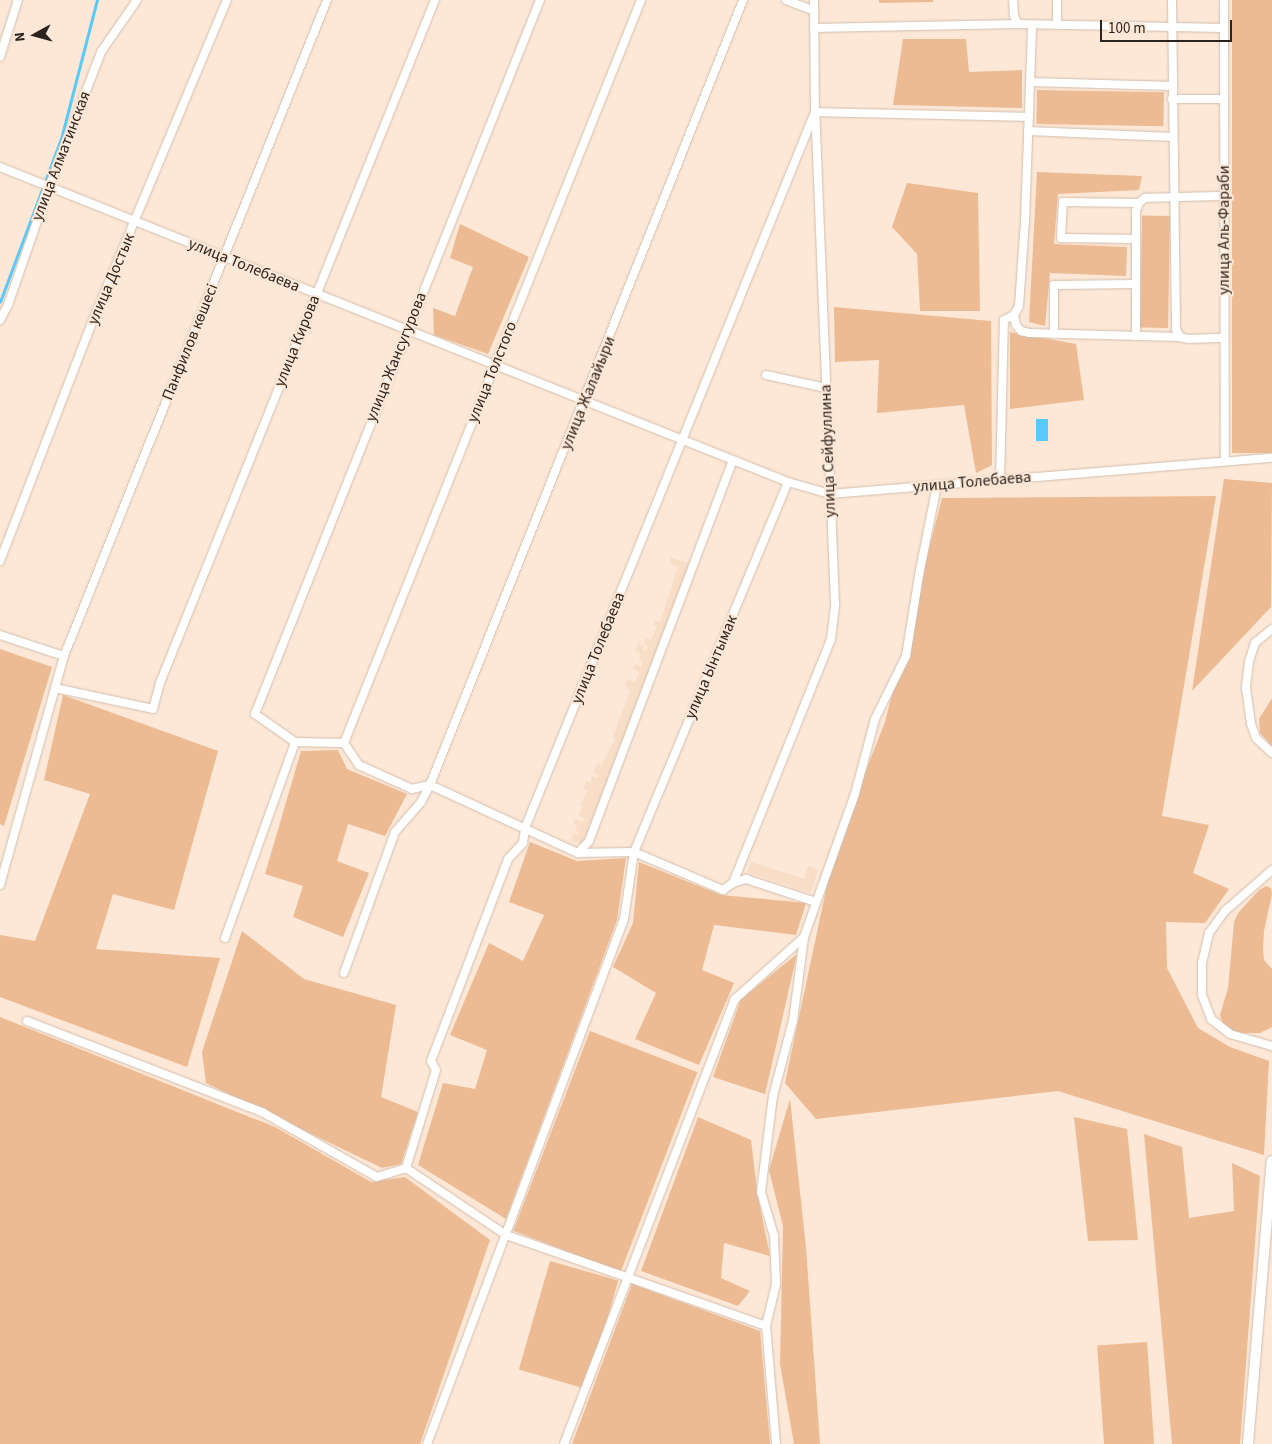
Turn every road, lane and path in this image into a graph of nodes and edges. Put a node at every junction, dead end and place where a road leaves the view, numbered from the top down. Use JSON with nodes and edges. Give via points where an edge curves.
{"nodes":[{"id":1,"x":18,"y":0,"type":"edge"},
{"id":2,"x":137,"y":0,"type":"edge"},
{"id":3,"x":227,"y":0,"type":"edge"},
{"id":4,"x":327,"y":0,"type":"edge"},
{"id":5,"x":435,"y":0,"type":"edge"},
{"id":6,"x":540,"y":0,"type":"edge"},
{"id":7,"x":641,"y":0,"type":"edge"},
{"id":8,"x":744,"y":0,"type":"edge"},
{"id":9,"x":786,"y":0,"type":"edge"},
{"id":10,"x":814,"y":0,"type":"edge"},
{"id":11,"x":1014,"y":0,"type":"edge"},
{"id":12,"x":1057,"y":0,"type":"edge"},
{"id":13,"x":1172,"y":0,"type":"edge"},
{"id":14,"x":1224,"y":0,"type":"edge"},
{"id":15,"x":814,"y":11,"type":"junction"},
{"id":16,"x":1018,"y":24,"type":"junction"},
{"id":17,"x":1032,"y":25,"type":"junction"},
{"id":18,"x":1057,"y":25,"type":"junction"},
{"id":19,"x":1172,"y":27,"type":"junction"},
{"id":20,"x":814,"y":28,"type":"junction"},
{"id":21,"x":1224,"y":28,"type":"junction"},
{"id":22,"x":0,"y":56,"type":"edge"},
{"id":23,"x":1030,"y":82,"type":"junction"},
{"id":24,"x":1172,"y":86,"type":"junction"},
{"id":25,"x":1172,"y":98,"type":"junction"},
{"id":26,"x":1224,"y":99,"type":"junction"},
{"id":27,"x":815,"y":112,"type":"junction"},
{"id":28,"x":1029,"y":117,"type":"junction"},
{"id":29,"x":1028,"y":130,"type":"junction"},
{"id":30,"x":1173,"y":137,"type":"junction"},
{"id":31,"x":0,"y":167,"type":"edge"},
{"id":32,"x":49,"y":187,"type":"junction"},
{"id":33,"x":1174,"y":196,"type":"junction"},
{"id":34,"x":1224,"y":196,"type":"junction"},
{"id":35,"x":1139,"y":202,"type":"junction"},
{"id":36,"x":135,"y":222,"type":"junction"},
{"id":37,"x":1136,"y":239,"type":"junction"},
{"id":38,"x":224,"y":256,"type":"junction"},
{"id":39,"x":1136,"y":284,"type":"junction"},
{"id":40,"x":316,"y":294,"type":"junction"},
{"id":41,"x":1014,"y":315,"type":"junction"},
{"id":42,"x":0,"y":320,"type":"edge"},
{"id":43,"x":407,"y":330,"type":"junction"},
{"id":44,"x":1054,"y":334,"type":"junction"},
{"id":45,"x":1136,"y":336,"type":"junction"},
{"id":46,"x":1180,"y":337,"type":"junction"},
{"id":47,"x":1224,"y":338,"type":"junction"},
{"id":48,"x":495,"y":365,"type":"junction"},
{"id":49,"x":766,"y":375,"type":"dead end"},
{"id":50,"x":826,"y":388,"type":"junction"},
{"id":51,"x":585,"y":401,"type":"junction"},
{"id":52,"x":682,"y":440,"type":"junction"},
{"id":53,"x":1272,"y":458,"type":"edge"},
{"id":54,"x":733,"y":460,"type":"junction"},
{"id":55,"x":1225,"y":461,"type":"junction"},
{"id":56,"x":1000,"y":480,"type":"junction"},
{"id":57,"x":788,"y":482,"type":"junction"},
{"id":58,"x":937,"y":485,"type":"junction"},
{"id":59,"x":830,"y":494,"type":"junction"},
{"id":60,"x":0,"y":561,"type":"edge"},
{"id":61,"x":1272,"y":629,"type":"edge"},
{"id":62,"x":0,"y":635,"type":"edge"},
{"id":63,"x":64,"y":656,"type":"junction"},
{"id":64,"x":55,"y":688,"type":"junction"},
{"id":65,"x":295,"y":742,"type":"junction"},
{"id":66,"x":344,"y":743,"type":"junction"},
{"id":67,"x":1272,"y":753,"type":"edge"},
{"id":68,"x":430,"y":785,"type":"junction"},
{"id":69,"x":525,"y":828,"type":"junction"},
{"id":70,"x":634,"y":852,"type":"junction"},
{"id":71,"x":578,"y":853,"type":"junction"},
{"id":72,"x":1272,"y":870,"type":"edge"},
{"id":73,"x":733,"y":883,"type":"junction"},
{"id":74,"x":0,"y":885,"type":"edge"},
{"id":75,"x":816,"y":902,"type":"junction"},
{"id":76,"x":804,"y":937,"type":"junction"},
{"id":77,"x":225,"y":938,"type":"dead end"},
{"id":78,"x":344,"y":973,"type":"dead end"},
{"id":79,"x":27,"y":1021,"type":"dead end"},
{"id":80,"x":1272,"y":1046,"type":"edge"},
{"id":81,"x":1272,"y":1161,"type":"edge"},
{"id":82,"x":406,"y":1168,"type":"junction"},
{"id":83,"x":506,"y":1235,"type":"junction"},
{"id":84,"x":627,"y":1276,"type":"junction"},
{"id":85,"x":766,"y":1326,"type":"junction"},
{"id":86,"x":427,"y":1444,"type":"edge"},
{"id":87,"x":564,"y":1444,"type":"edge"},
{"id":88,"x":776,"y":1444,"type":"edge"},
{"id":89,"x":1248,"y":1444,"type":"edge"}],
"edges":[{"from":1,"to":22,"type":"street"},
{"from":2,"to":32,"type":"street","name":"улица Алматинская","via":[[101,52]]},
{"from":3,"to":36,"type":"street","name":"улица Достык"},
{"from":4,"to":38,"type":"street","name":"Панфилов көшесі"},
{"from":5,"to":40,"type":"street","name":"улица Кирова"},
{"from":6,"to":43,"type":"street","name":"улица Жансугурова"},
{"from":7,"to":48,"type":"street","name":"улица Толстого"},
{"from":8,"to":51,"type":"street","name":"улица Жалайыри"},
{"from":9,"to":15,"type":"street"},
{"from":10,"to":15,"type":"street","name":"улица Сейфуллина"},
{"from":11,"to":16,"type":"street","via":[[1014,16]]},
{"from":12,"to":18,"type":"street"},
{"from":13,"to":19,"type":"street"},
{"from":14,"to":21,"type":"street","name":"улица Аль-Фараби"},
{"from":15,"to":20,"type":"street","name":"улица Сейфуллина"},
{"from":16,"to":17,"type":"street"},
{"from":16,"to":20,"type":"street"},
{"from":17,"to":18,"type":"street"},
{"from":17,"to":23,"type":"street"},
{"from":18,"to":19,"type":"street"},
{"from":19,"to":21,"type":"street"},
{"from":19,"to":24,"type":"street"},
{"from":20,"to":27,"type":"street","name":"улица Сейфуллина"},
{"from":21,"to":26,"type":"street","name":"улица Аль-Фараби"},
{"from":23,"to":24,"type":"street"},
{"from":23,"to":28,"type":"street"},
{"from":24,"to":25,"type":"street"},
{"from":25,"to":26,"type":"street"},
{"from":25,"to":30,"type":"street"},
{"from":26,"to":34,"type":"street","name":"улица Аль-Фараби"},
{"from":27,"to":28,"type":"street"},
{"from":27,"to":50,"type":"street","name":"улица Сейфуллина"},
{"from":27,"to":52,"type":"street","name":"улица Толебаева"},
{"from":28,"to":29,"type":"street"},
{"from":29,"to":30,"type":"street"},
{"from":29,"to":41,"type":"street","via":[[1019,306]]},
{"from":30,"to":33,"type":"street"},
{"from":31,"to":32,"type":"street","name":"улица Толебаева"},
{"from":32,"to":36,"type":"street","name":"улица Толебаева"},
{"from":32,"to":42,"type":"street","name":"улица Алматинская"},
{"from":33,"to":34,"type":"street"},
{"from":33,"to":35,"type":"street","via":[[1145,198]]},
{"from":33,"to":46,"type":"street","via":[[1176,330]]},
{"from":34,"to":47,"type":"street","name":"улица Аль-Фараби"},
{"from":35,"to":37,"type":"street"},
{"from":35,"to":37,"type":"street","via":[[1063,202],[1062,238]]},
{"from":36,"to":38,"type":"street","name":"улица Толебаева"},
{"from":36,"to":60,"type":"street","name":"улица Достык","via":[[93,320]]},
{"from":37,"to":39,"type":"street"},
{"from":38,"to":40,"type":"street","name":"улица Толебаева"},
{"from":38,"to":63,"type":"street","name":"Панфилов көшесі"},
{"from":39,"to":44,"type":"street","via":[[1054,285]]},
{"from":39,"to":45,"type":"street"},
{"from":40,"to":43,"type":"street","name":"улица Толебаева"},
{"from":40,"to":64,"type":"street","name":"улица Кирова","via":[[160,683],[153,709]]},
{"from":41,"to":44,"type":"street","via":[[1021,331]]},
{"from":41,"to":56,"type":"street","via":[[1004,320]]},
{"from":43,"to":48,"type":"street","name":"улица Толебаева"},
{"from":43,"to":65,"type":"street","name":"улица Жансугурова","via":[[255,714]]},
{"from":44,"to":45,"type":"street"},
{"from":45,"to":46,"type":"street"},
{"from":46,"to":47,"type":"street"},
{"from":47,"to":55,"type":"street","name":"улица Аль-Фараби"},
{"from":48,"to":51,"type":"street","name":"улица Толебаева"},
{"from":48,"to":66,"type":"street","name":"улица Толстого"},
{"from":49,"to":50,"type":"street"},
{"from":50,"to":59,"type":"street","name":"улица Сейфуллина"},
{"from":51,"to":52,"type":"street","name":"улица Толебаева"},
{"from":51,"to":68,"type":"street","name":"улица Жалайыри"},
{"from":52,"to":54,"type":"street","name":"улица Толебаева"},
{"from":52,"to":69,"type":"street","name":"улица Толебаева"},
{"from":53,"to":55,"type":"street","name":"улица Толебаева"},
{"from":54,"to":57,"type":"street","name":"улица Толебаева"},
{"from":54,"to":71,"type":"street","via":[[588,841]]},
{"from":55,"to":56,"type":"street","name":"улица Толебаева"},
{"from":56,"to":58,"type":"street","name":"улица Толебаева"},
{"from":57,"to":59,"type":"street","name":"улица Толебаева"},
{"from":57,"to":70,"type":"street","name":"улица Ынтымак"},
{"from":58,"to":59,"type":"street","name":"улица Толебаева"},
{"from":58,"to":75,"type":"street","via":[[906,656],[875,719],[855,794]]},
{"from":59,"to":73,"type":"street","name":"улица Сейфуллина","via":[[836,604],[831,639]]},
{"from":61,"to":67,"type":"street","via":[[1255,643],[1246,688],[1256,738]]},
{"from":62,"to":63,"type":"street"},
{"from":63,"to":64,"type":"street","name":"Панфилов көшесі"},
{"from":64,"to":74,"type":"street","name":"Панфилов көшесі"},
{"from":65,"to":66,"type":"street"},
{"from":65,"to":77,"type":"street"},
{"from":66,"to":68,"type":"street","via":[[359,765],[412,789]]},
{"from":68,"to":69,"type":"street"},
{"from":68,"to":78,"type":"street","name":"улица Жалайыри","via":[[421,802],[395,832]]},
{"from":69,"to":71,"type":"street"},
{"from":69,"to":82,"type":"street","name":"улица Толебаева","via":[[523,843],[508,859],[431,1061],[436,1070]]},
{"from":70,"to":71,"type":"street"},
{"from":70,"to":73,"type":"street","via":[[723,890]]},
{"from":70,"to":83,"type":"street","name":"улица Ынтымак","via":[[624,920]]},
{"from":72,"to":80,"type":"street","via":[[1225,911],[1209,933],[1202,963],[1202,995],[1211,1019],[1230,1034]]},
{"from":73,"to":75,"type":"street","via":[[746,879]]},
{"from":75,"to":76,"type":"street"},
{"from":76,"to":84,"type":"street","via":[[735,999]]},
{"from":76,"to":85,"type":"street","via":[[793,1021],[773,1096],[761,1192],[774,1236],[776,1284]]},
{"from":79,"to":82,"type":"street","via":[[262,1112],[377,1177]]},
{"from":81,"to":89,"type":"main road"},
{"from":82,"to":83,"type":"street"},
{"from":83,"to":84,"type":"street"},
{"from":83,"to":86,"type":"street","name":"улица Ынтымак"},
{"from":84,"to":85,"type":"street"},
{"from":84,"to":87,"type":"street"},
{"from":85,"to":88,"type":"street"}]}
